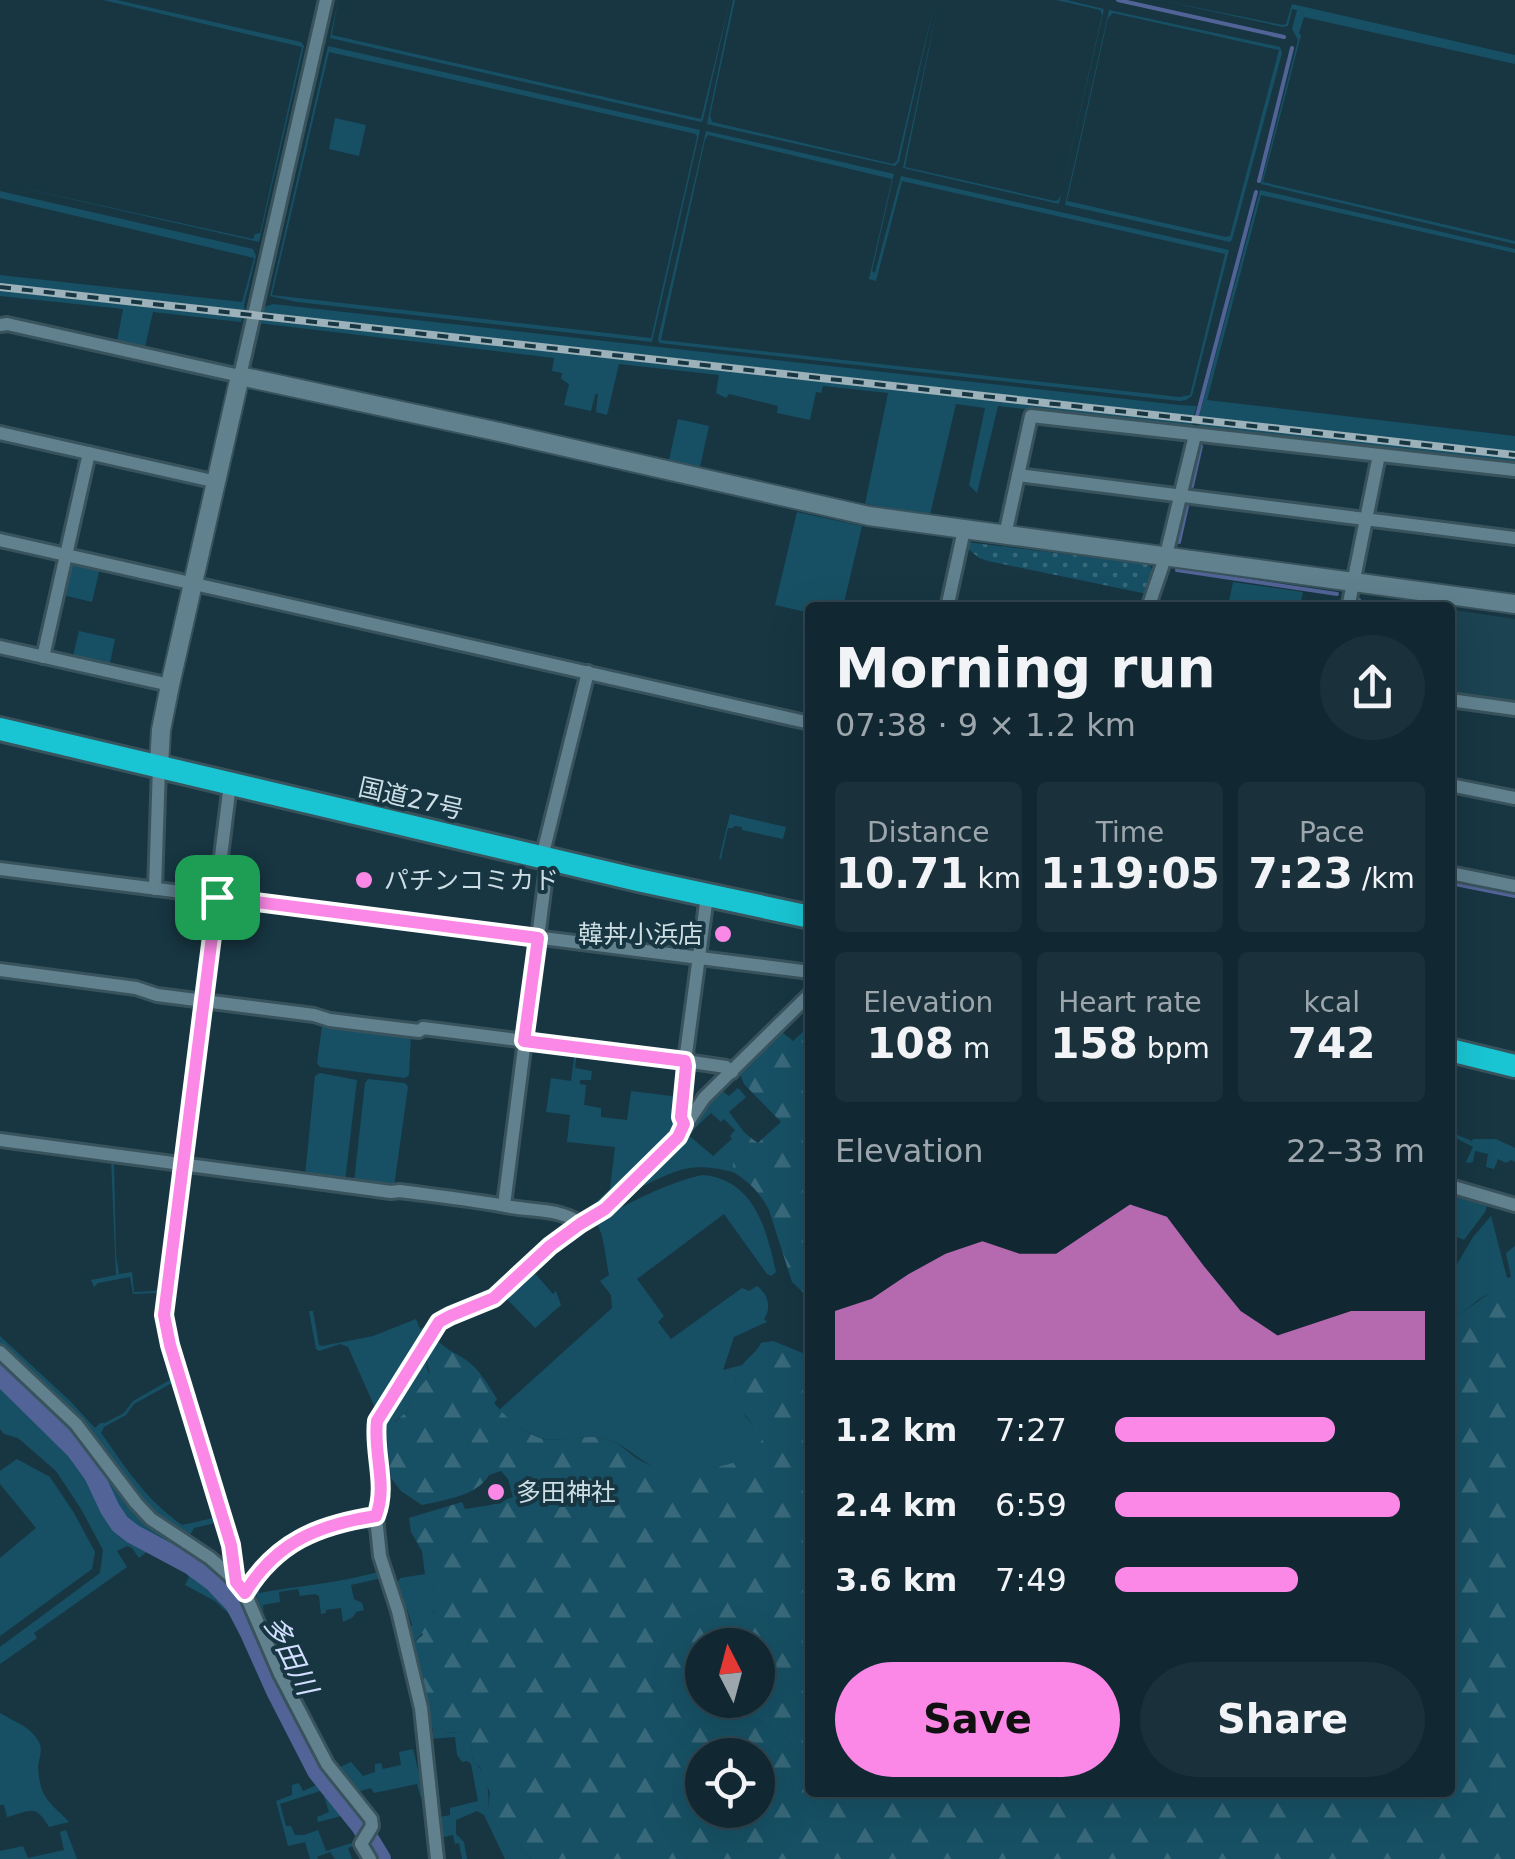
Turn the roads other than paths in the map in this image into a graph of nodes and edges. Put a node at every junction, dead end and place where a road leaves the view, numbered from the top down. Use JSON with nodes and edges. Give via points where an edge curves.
{"nodes":[{"id":1,"x":326,"y":0,"type":"edge"},
{"id":2,"x":0,"y":325,"type":"edge"},
{"id":3,"x":240,"y":376,"type":"junction"},
{"id":4,"x":0,"y":433,"type":"edge"},
{"id":5,"x":1195,"y":435,"type":"junction"},
{"id":6,"x":90,"y":453,"type":"junction"},
{"id":7,"x":1378,"y":455,"type":"junction"},
{"id":8,"x":1515,"y":470,"type":"edge"},
{"id":9,"x":1018,"y":475,"type":"junction"},
{"id":10,"x":217,"y":482,"type":"junction"},
{"id":11,"x":1180,"y":496,"type":"junction"},
{"id":12,"x":1366,"y":518,"type":"junction"},
{"id":13,"x":964,"y":530,"type":"junction"},
{"id":14,"x":1004,"y":535,"type":"junction"},
{"id":15,"x":1515,"y":538,"type":"edge"},
{"id":16,"x":0,"y":540,"type":"edge"},
{"id":17,"x":68,"y":555,"type":"junction"},
{"id":18,"x":1166,"y":555,"type":"junction"},
{"id":19,"x":1354,"y":582,"type":"junction"},
{"id":20,"x":192,"y":584,"type":"junction"},
{"id":21,"x":1451,"y":601,"type":"edge"},
{"id":22,"x":948,"y":602,"type":"edge"},
{"id":23,"x":1150,"y":602,"type":"edge"},
{"id":24,"x":1349,"y":602,"type":"edge"},
{"id":25,"x":1515,"y":604,"type":"edge"},
{"id":26,"x":0,"y":647,"type":"edge"},
{"id":27,"x":44,"y":657,"type":"junction"},
{"id":28,"x":588,"y":672,"type":"junction"},
{"id":29,"x":170,"y":684,"type":"junction"},
{"id":30,"x":1455,"y":701,"type":"edge"},
{"id":31,"x":1515,"y":709,"type":"edge"},
{"id":32,"x":805,"y":723,"type":"edge"},
{"id":33,"x":0,"y":729,"type":"edge"},
{"id":34,"x":159,"y":766,"type":"junction"},
{"id":35,"x":230,"y":784,"type":"junction"},
{"id":36,"x":1455,"y":786,"type":"edge"},
{"id":37,"x":1515,"y":798,"type":"edge"},
{"id":38,"x":545,"y":858,"type":"junction"},
{"id":39,"x":0,"y":869,"type":"edge"},
{"id":40,"x":1455,"y":874,"type":"edge"},
{"id":41,"x":1515,"y":886,"type":"edge"},
{"id":42,"x":156,"y":889,"type":"junction"},
{"id":43,"x":708,"y":896,"type":"junction"},
{"id":44,"x":217,"y":897,"type":"junction"},
{"id":45,"x":805,"y":915,"type":"edge"},
{"id":46,"x":538,"y":938,"type":"junction"},
{"id":47,"x":698,"y":958,"type":"junction"},
{"id":48,"x":0,"y":970,"type":"edge"},
{"id":49,"x":805,"y":971,"type":"edge"},
{"id":50,"x":805,"y":999,"type":"edge"},
{"id":51,"x":203,"y":1002,"type":"junction"},
{"id":52,"x":524,"y":1041,"type":"junction"},
{"id":53,"x":1455,"y":1051,"type":"edge"},
{"id":54,"x":685,"y":1061,"type":"junction"},
{"id":55,"x":1515,"y":1066,"type":"edge"},
{"id":56,"x":732,"y":1072,"type":"junction"},
{"id":57,"x":684,"y":1124,"type":"junction"},
{"id":58,"x":0,"y":1140,"type":"edge"},
{"id":59,"x":184,"y":1164,"type":"junction"},
{"id":60,"x":1455,"y":1187,"type":"edge"},
{"id":61,"x":504,"y":1205,"type":"junction"},
{"id":62,"x":1515,"y":1205,"type":"edge"},
{"id":63,"x":580,"y":1224,"type":"junction"},
{"id":64,"x":0,"y":1352,"type":"edge"},
{"id":65,"x":376,"y":1516,"type":"junction"},
{"id":66,"x":241,"y":1587,"type":"junction"},
{"id":67,"x":370,"y":1859,"type":"edge"},
{"id":68,"x":438,"y":1859,"type":"edge"}],
"edges":[{"from":1,"to":3,"type":"street"},
{"from":2,"to":3,"type":"street"},
{"from":3,"to":10,"type":"street"},
{"from":3,"to":13,"type":"street","via":[[869,516]]},
{"from":4,"to":6,"type":"street"},
{"from":5,"to":7,"type":"street"},
{"from":5,"to":9,"type":"street","via":[[1030,416]]},
{"from":5,"to":11,"type":"street"},
{"from":6,"to":10,"type":"street"},
{"from":6,"to":17,"type":"street"},
{"from":7,"to":8,"type":"street"},
{"from":7,"to":12,"type":"street"},
{"from":9,"to":11,"type":"street"},
{"from":9,"to":14,"type":"street"},
{"from":10,"to":20,"type":"street"},
{"from":11,"to":12,"type":"street"},
{"from":11,"to":18,"type":"street"},
{"from":12,"to":15,"type":"street"},
{"from":12,"to":19,"type":"street"},
{"from":13,"to":14,"type":"street"},
{"from":13,"to":22,"type":"street"},
{"from":14,"to":18,"type":"street"},
{"from":16,"to":17,"type":"street"},
{"from":17,"to":20,"type":"street"},
{"from":17,"to":27,"type":"street"},
{"from":18,"to":19,"type":"street"},
{"from":18,"to":23,"type":"street"},
{"from":19,"to":21,"type":"street"},
{"from":19,"to":24,"type":"street"},
{"from":20,"to":28,"type":"street"},
{"from":20,"to":29,"type":"street"},
{"from":21,"to":25,"type":"street"},
{"from":26,"to":27,"type":"street"},
{"from":27,"to":29,"type":"street"},
{"from":28,"to":32,"type":"street"},
{"from":28,"to":38,"type":"street"},
{"from":29,"to":34,"type":"street"},
{"from":30,"to":31,"type":"street"},
{"from":33,"to":34,"type":"highway","name":"国道27号"},
{"from":34,"to":35,"type":"highway","name":"国道27号"},
{"from":34,"to":42,"type":"street"},
{"from":35,"to":38,"type":"highway","name":"国道27号"},
{"from":35,"to":44,"type":"street"},
{"from":36,"to":37,"type":"street"},
{"from":38,"to":43,"type":"highway","name":"国道27号"},
{"from":38,"to":46,"type":"street"},
{"from":39,"to":42,"type":"street"},
{"from":40,"to":41,"type":"street"},
{"from":42,"to":44,"type":"street"},
{"from":43,"to":45,"type":"highway","name":"国道27号"},
{"from":43,"to":47,"type":"street"},
{"from":44,"to":46,"type":"street"},
{"from":44,"to":51,"type":"street"},
{"from":46,"to":47,"type":"street"},
{"from":46,"to":52,"type":"street"},
{"from":47,"to":49,"type":"street"},
{"from":47,"to":54,"type":"street"},
{"from":48,"to":51,"type":"street"},
{"from":50,"to":56,"type":"street"},
{"from":51,"to":52,"type":"street"},
{"from":51,"to":59,"type":"street"},
{"from":52,"to":54,"type":"street"},
{"from":52,"to":61,"type":"street"},
{"from":53,"to":55,"type":"highway"},
{"from":54,"to":56,"type":"street"},
{"from":54,"to":57,"type":"street"},
{"from":56,"to":57,"type":"street"},
{"from":57,"to":63,"type":"street","via":[[605,1209]]},
{"from":58,"to":59,"type":"street"},
{"from":59,"to":61,"type":"street"},
{"from":59,"to":66,"type":"street","via":[[164,1324]]},
{"from":60,"to":62,"type":"street"},
{"from":61,"to":63,"type":"street","via":[[570,1216]]},
{"from":63,"to":65,"type":"street","via":[[494,1298],[439,1322],[377,1421],[382,1488]]},
{"from":64,"to":66,"type":"street","via":[[76,1424],[151,1519]]},
{"from":65,"to":66,"type":"street","via":[[300,1538]]},
{"from":65,"to":68,"type":"street","via":[[380,1556],[421,1708]]},
{"from":66,"to":67,"type":"street","via":[[327,1764],[371,1819],[361,1844]]}]}
